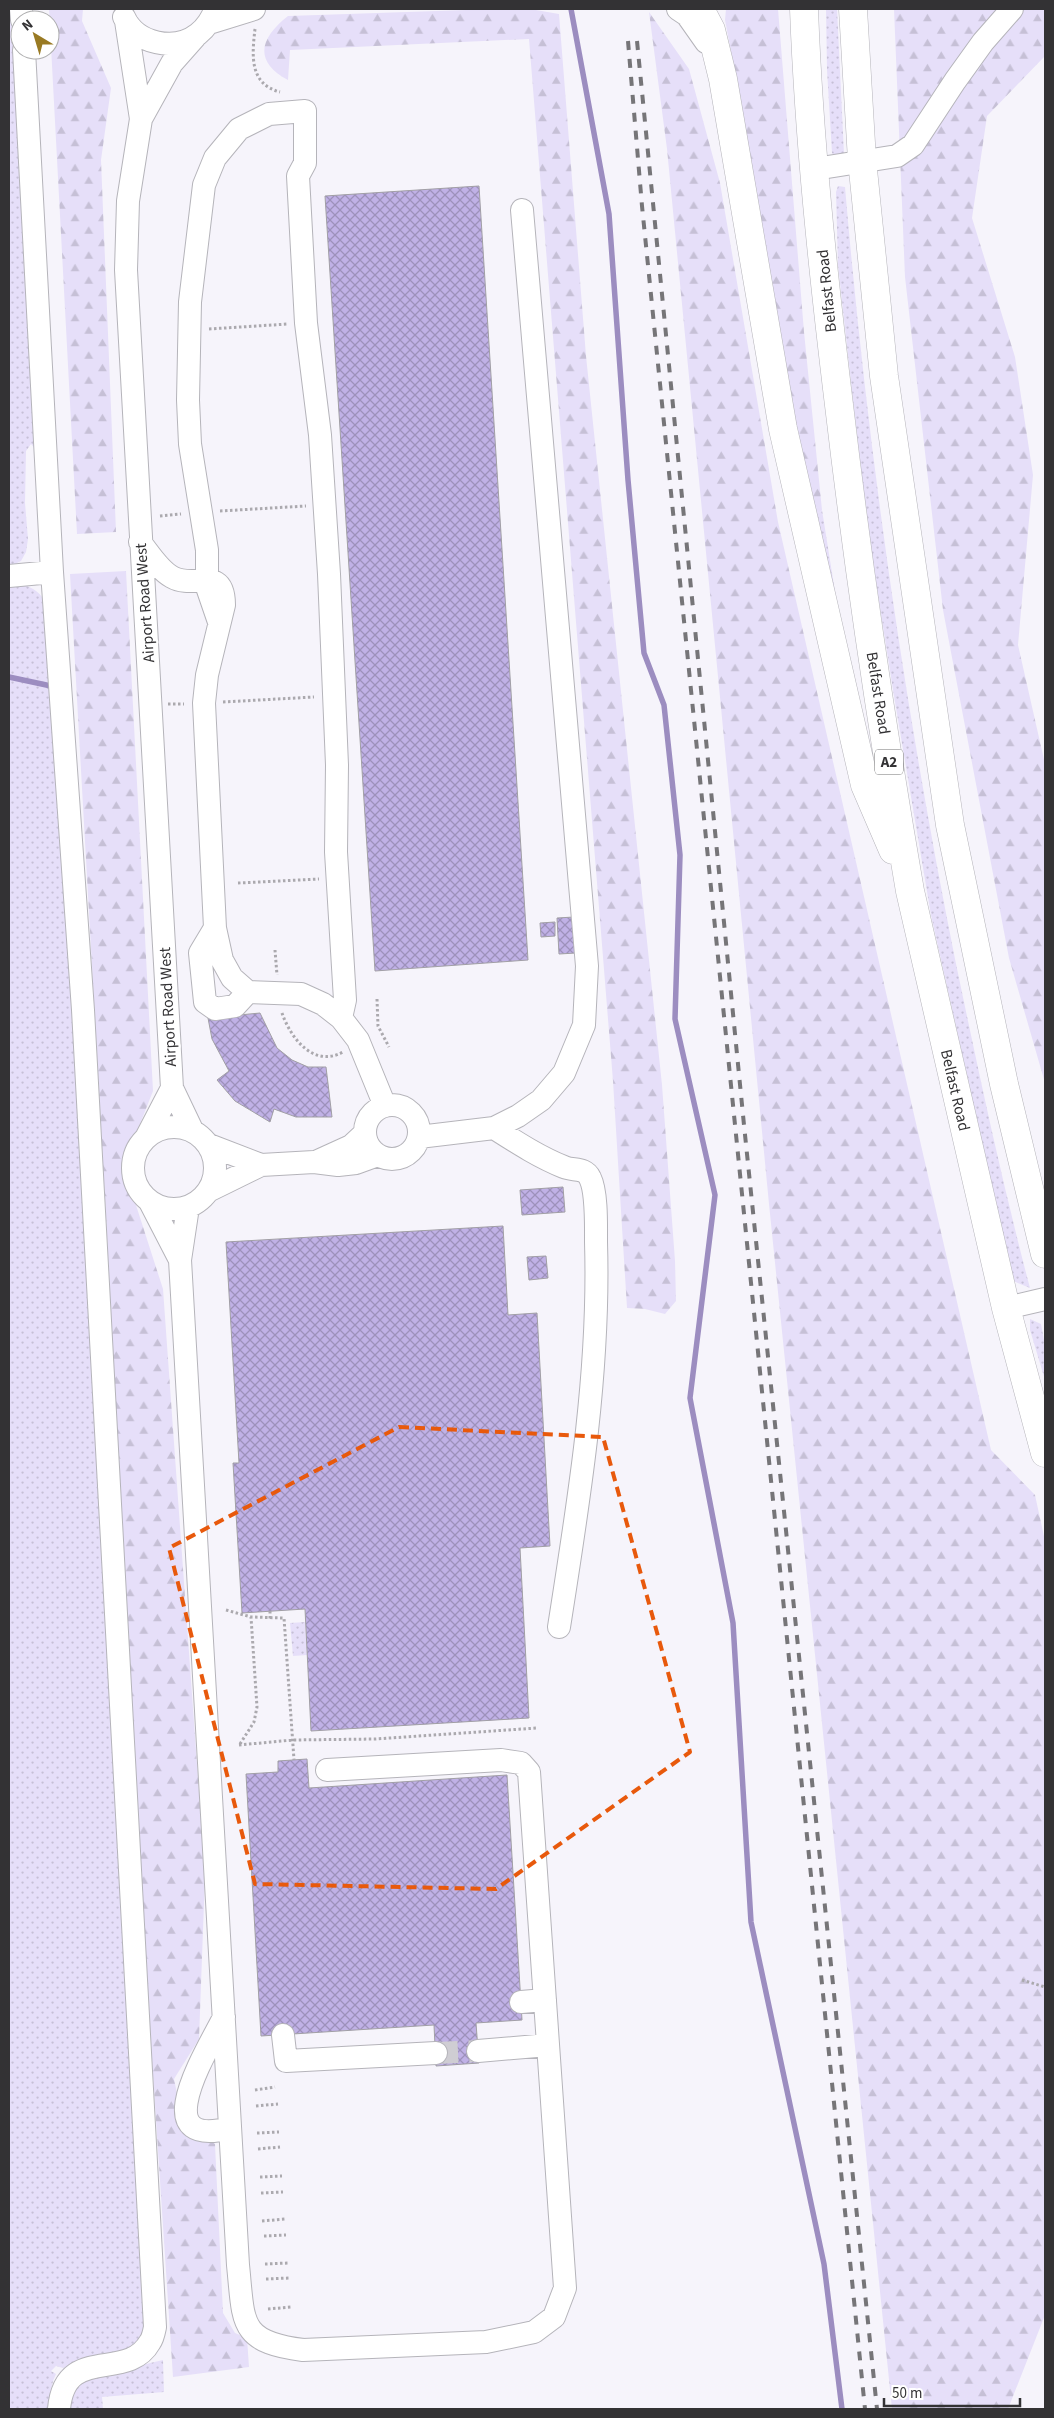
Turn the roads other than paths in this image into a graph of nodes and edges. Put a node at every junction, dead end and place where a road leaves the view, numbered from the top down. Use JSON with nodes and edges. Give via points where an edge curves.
{"nodes":[{"id":1,"x":678,"y":9,"type":"edge"},
{"id":2,"x":700,"y":9,"type":"edge"},
{"id":3,"x":804,"y":9,"type":"edge"},
{"id":4,"x":854,"y":9,"type":"edge"},
{"id":5,"x":1012,"y":9,"type":"edge"},
{"id":6,"x":123,"y":15,"type":"edge"},
{"id":7,"x":254,"y":18,"type":"edge"},
{"id":8,"x":208,"y":22,"type":"edge"},
{"id":9,"x":25,"y":60,"type":"edge"},
{"id":10,"x":723,"y":79,"type":"junction"},
{"id":11,"x":141,"y":119,"type":"junction"},
{"id":12,"x":862,"y":160,"type":"junction"},
{"id":13,"x":815,"y":169,"type":"junction"},
{"id":14,"x":522,"y":210,"type":"dead end"},
{"id":15,"x":140,"y":542,"type":"junction"},
{"id":16,"x":52,"y":572,"type":"junction"},
{"id":17,"x":9,"y":576,"type":"edge"},
{"id":18,"x":213,"y":582,"type":"junction"},
{"id":19,"x":910,"y":891,"type":"junction"},
{"id":20,"x":215,"y":928,"type":"junction"},
{"id":21,"x":248,"y":992,"type":"junction"},
{"id":22,"x":341,"y":1018,"type":"junction"},
{"id":23,"x":172,"y":1088,"type":"junction"},
{"id":24,"x":385,"y":1106,"type":"junction"},
{"id":25,"x":494,"y":1128,"type":"junction"},
{"id":26,"x":192,"y":1130,"type":"junction"},
{"id":27,"x":366,"y":1133,"type":"junction"},
{"id":28,"x":147,"y":1136,"type":"junction"},
{"id":29,"x":419,"y":1137,"type":"junction"},
{"id":30,"x":209,"y":1145,"type":"junction"},
{"id":31,"x":378,"y":1155,"type":"junction"},
{"id":32,"x":314,"y":1162,"type":"junction"},
{"id":33,"x":261,"y":1165,"type":"junction"},
{"id":34,"x":208,"y":1191,"type":"junction"},
{"id":35,"x":150,"y":1202,"type":"junction"},
{"id":36,"x":188,"y":1207,"type":"junction"},
{"id":37,"x":1045,"y":1254,"type":"edge"},
{"id":38,"x":180,"y":1260,"type":"junction"},
{"id":39,"x":1045,"y":1299,"type":"edge"},
{"id":40,"x":1006,"y":1308,"type":"junction"},
{"id":41,"x":1045,"y":1453,"type":"edge"},
{"id":42,"x":559,"y":1627,"type":"dead end"},
{"id":43,"x":327,"y":1770,"type":"dead end"},
{"id":44,"x":545,"y":2000,"type":"junction"},
{"id":45,"x":521,"y":2002,"type":"dead end"},
{"id":46,"x":224,"y":2015,"type":"junction"},
{"id":47,"x":283,"y":2035,"type":"dead end"},
{"id":48,"x":548,"y":2045,"type":"junction"},
{"id":49,"x":478,"y":2051,"type":"tunnel mouth"},
{"id":50,"x":436,"y":2053,"type":"tunnel mouth"},
{"id":51,"x":230,"y":2128,"type":"junction"},
{"id":52,"x":59,"y":2409,"type":"edge"}],
"edges":[{"from":1,"to":10,"type":"street","via":[[687,15],[704,37]]},
{"from":2,"to":10,"type":"highway","via":[[711,30]]},
{"from":3,"to":13,"type":"highway","name":"Belfast Road","number":"A2"},
{"from":4,"to":12,"type":"highway"},
{"from":5,"to":12,"type":"street","via":[[983,42],[913,145],[896,156]]},
{"from":6,"to":8,"type":"street","via":[[137,33],[152,42],[168,44],[183,42]]},
{"from":6,"to":11,"type":"street","name":"Airport Road West"},
{"from":7,"to":8,"type":"street"},
{"from":8,"to":11,"type":"street","name":"Airport Road West","via":[[172,63]]},
{"from":9,"to":16,"type":"street"},
{"from":10,"to":19,"type":"highway","via":[[783,429],[832,633],[848,715],[865,785]]},
{"from":11,"to":15,"type":"street","name":"Airport Road West","via":[[128,201],[126,270]]},
{"from":12,"to":13,"type":"street"},
{"from":12,"to":37,"type":"highway","via":[[884,376],[950,825],[1004,1084]]},
{"from":13,"to":19,"type":"highway","name":"Belfast Road","number":"A2","via":[[824,280],[855,542]]},
{"from":14,"to":25,"type":"street","via":[[587,966],[584,1026],[564,1073],[541,1100]]},
{"from":15,"to":18,"type":"street","via":[[171,577]]},
{"from":15,"to":23,"type":"street","name":"Airport Road West"},
{"from":16,"to":17,"type":"street"},
{"from":16,"to":52,"type":"street","via":[[82,1000],[155,2327],[150,2343],[135,2357],[88,2368],[72,2376],[61,2391]]},
{"from":18,"to":20,"type":"street","via":[[212,604],[219,622],[204,703]]},
{"from":18,"to":22,"type":"street","via":[[190,444],[187,356],[193,270],[204,185],[215,158],[239,129],[269,114],[305,111],[304,162],[298,176],[306,323],[320,435],[334,696],[337,878],[345,1000]]},
{"from":19,"to":40,"type":"highway","name":"Belfast Road","number":"A2"},
{"from":20,"to":21,"type":"street","via":[[222,960],[232,978]]},
{"from":20,"to":21,"type":"street","via":[[200,953],[205,1002],[215,1009],[235,1006]]},
{"from":21,"to":22,"type":"street","via":[[301,994]]},
{"from":22,"to":24,"type":"street","via":[[358,1040]]},
{"from":23,"to":26,"type":"street","name":"Airport Road West"},
{"from":23,"to":28,"type":"street","name":"Airport Road West"},
{"from":24,"to":27,"type":"street","via":[[370,1116]]},
{"from":24,"to":29,"type":"street","via":[[394,1105],[410,1112],[416,1119]]},
{"from":25,"to":29,"type":"street"},
{"from":25,"to":42,"type":"street","via":[[565,1168],[583,1170],[590,1178],[596,1210],[598,1297],[581,1481]]},
{"from":26,"to":28,"type":"street","via":[[168,1127]]},
{"from":26,"to":30,"type":"street"},
{"from":27,"to":31,"type":"street"},
{"from":27,"to":32,"type":"street","via":[[351,1146]]},
{"from":28,"to":35,"type":"street","via":[[134,1157],[132,1170],[141,1194]]},
{"from":29,"to":31,"type":"street","via":[[416,1145],[403,1156],[395,1159]]},
{"from":30,"to":33,"type":"street"},
{"from":30,"to":34,"type":"street","via":[[216,1166]]},
{"from":31,"to":32,"type":"street","via":[[338,1165]]},
{"from":32,"to":33,"type":"street"},
{"from":33,"to":34,"type":"street"},
{"from":34,"to":36,"type":"street"},
{"from":35,"to":36,"type":"street","via":[[168,1209]]},
{"from":35,"to":38,"type":"street"},
{"from":36,"to":38,"type":"street"},
{"from":38,"to":46,"type":"street"},
{"from":39,"to":40,"type":"street"},
{"from":40,"to":41,"type":"highway","name":"Belfast Road","number":"A2"},
{"from":43,"to":44,"type":"street","via":[[501,1760],[526,1766],[530,1781]]},
{"from":44,"to":45,"type":"street"},
{"from":44,"to":48,"type":"street"},
{"from":46,"to":51,"type":"street"},
{"from":46,"to":51,"type":"street","via":[[194,2073],[185,2106],[192,2125],[201,2130]]},
{"from":47,"to":50,"type":"street","via":[[286,2061]]},
{"from":48,"to":49,"type":"street"},
{"from":48,"to":51,"type":"street","via":[[565,2288],[554,2317],[534,2332],[486,2342],[303,2350],[285,2348],[258,2338],[244,2317]]}]}
